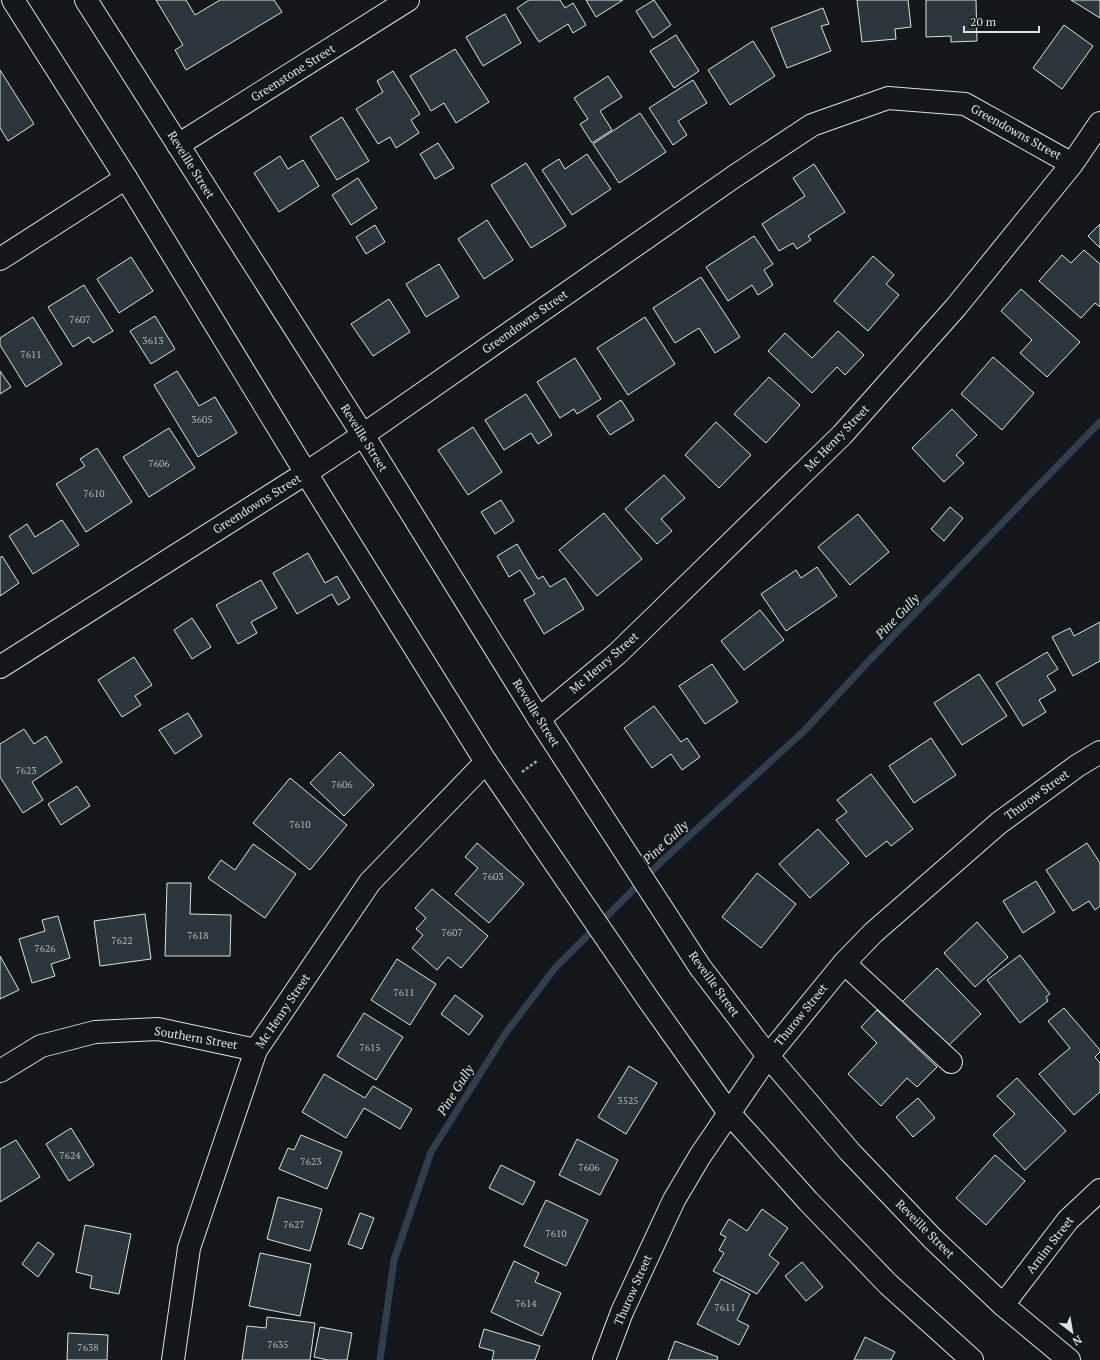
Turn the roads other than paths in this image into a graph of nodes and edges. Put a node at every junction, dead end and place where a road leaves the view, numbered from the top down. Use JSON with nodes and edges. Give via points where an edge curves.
{"nodes":[{"id":1,"x":13,"y":0,"type":"edge"},
{"id":2,"x":86,"y":0,"type":"edge"},
{"id":3,"x":408,"y":0,"type":"edge"},
{"id":4,"x":1100,"y":123,"type":"edge"},
{"id":5,"x":178,"y":145,"type":"junction"},
{"id":6,"x":1072,"y":164,"type":"junction"},
{"id":7,"x":126,"y":178,"type":"junction"},
{"id":8,"x":0,"y":259,"type":"edge"},
{"id":9,"x":363,"y":435,"type":"junction"},
{"id":10,"x":306,"y":473,"type":"junction"},
{"id":11,"x":0,"y":667,"type":"edge"},
{"id":12,"x":539,"y":719,"type":"junction"},
{"id":13,"x":1100,"y":752,"type":"edge"},
{"id":14,"x":486,"y":762,"type":"junction"},
{"id":15,"x":844,"y":963,"type":"junction"},
{"id":16,"x":256,"y":1050,"type":"junction"},
{"id":17,"x":768,"y":1056,"type":"junction"},
{"id":18,"x":951,"y":1062,"type":"dead end"},
{"id":19,"x":0,"y":1071,"type":"edge"},
{"id":20,"x":729,"y":1113,"type":"junction"},
{"id":21,"x":1100,"y":1190,"type":"edge"},
{"id":22,"x":1003,"y":1305,"type":"junction"},
{"id":23,"x":172,"y":1360,"type":"edge"},
{"id":24,"x":604,"y":1360,"type":"edge"},
{"id":25,"x":972,"y":1360,"type":"edge"},
{"id":26,"x":1069,"y":1360,"type":"edge"}],
"edges":[{"from":1,"to":7,"type":"street"},
{"from":2,"to":5,"type":"street","name":"Reveille Street"},
{"from":3,"to":5,"type":"street","name":"Greenstone Street"},
{"from":4,"to":6,"type":"street","name":"Mc Henry Street"},
{"from":5,"to":9,"type":"street","name":"Reveille Street"},
{"from":6,"to":9,"type":"street","name":"Greendowns Street","via":[[965,104],[888,98],[812,125]]},
{"from":6,"to":12,"type":"street","name":"Mc Henry Street","via":[[956,307],[842,435],[617,654]]},
{"from":7,"to":8,"type":"street"},
{"from":7,"to":10,"type":"street"},
{"from":9,"to":10,"type":"street","name":"Greendowns Street"},
{"from":9,"to":12,"type":"street","name":"Reveille Street"},
{"from":10,"to":11,"type":"street","name":"Greendowns Street"},
{"from":10,"to":14,"type":"street"},
{"from":12,"to":17,"type":"street","name":"Reveille Street","via":[[700,967]]},
{"from":13,"to":15,"type":"street","name":"Thurow Street","via":[[1076,766],[999,823],[873,933]]},
{"from":14,"to":16,"type":"street","name":"Mc Henry Street","via":[[370,882]]},
{"from":14,"to":20,"type":"street"},
{"from":15,"to":17,"type":"street","name":"Thurow Street"},
{"from":15,"to":18,"type":"street"},
{"from":16,"to":19,"type":"street","name":"Southern Street","via":[[158,1029],[95,1032],[42,1046]]},
{"from":16,"to":23,"type":"street","name":"Mc Henry Street","via":[[189,1248]]},
{"from":17,"to":20,"type":"street","name":"Thurow Street"},
{"from":17,"to":22,"type":"street","name":"Reveille Street","via":[[850,1152],[933,1239]]},
{"from":20,"to":24,"type":"street","name":"Thurow Street","via":[[674,1200],[622,1312]]},
{"from":20,"to":25,"type":"street","via":[[808,1201],[888,1284]]},
{"from":21,"to":22,"type":"street","name":"Arnim Street","via":[[1068,1220]]},
{"from":22,"to":26,"type":"street","name":"Reveille Street"}]}
